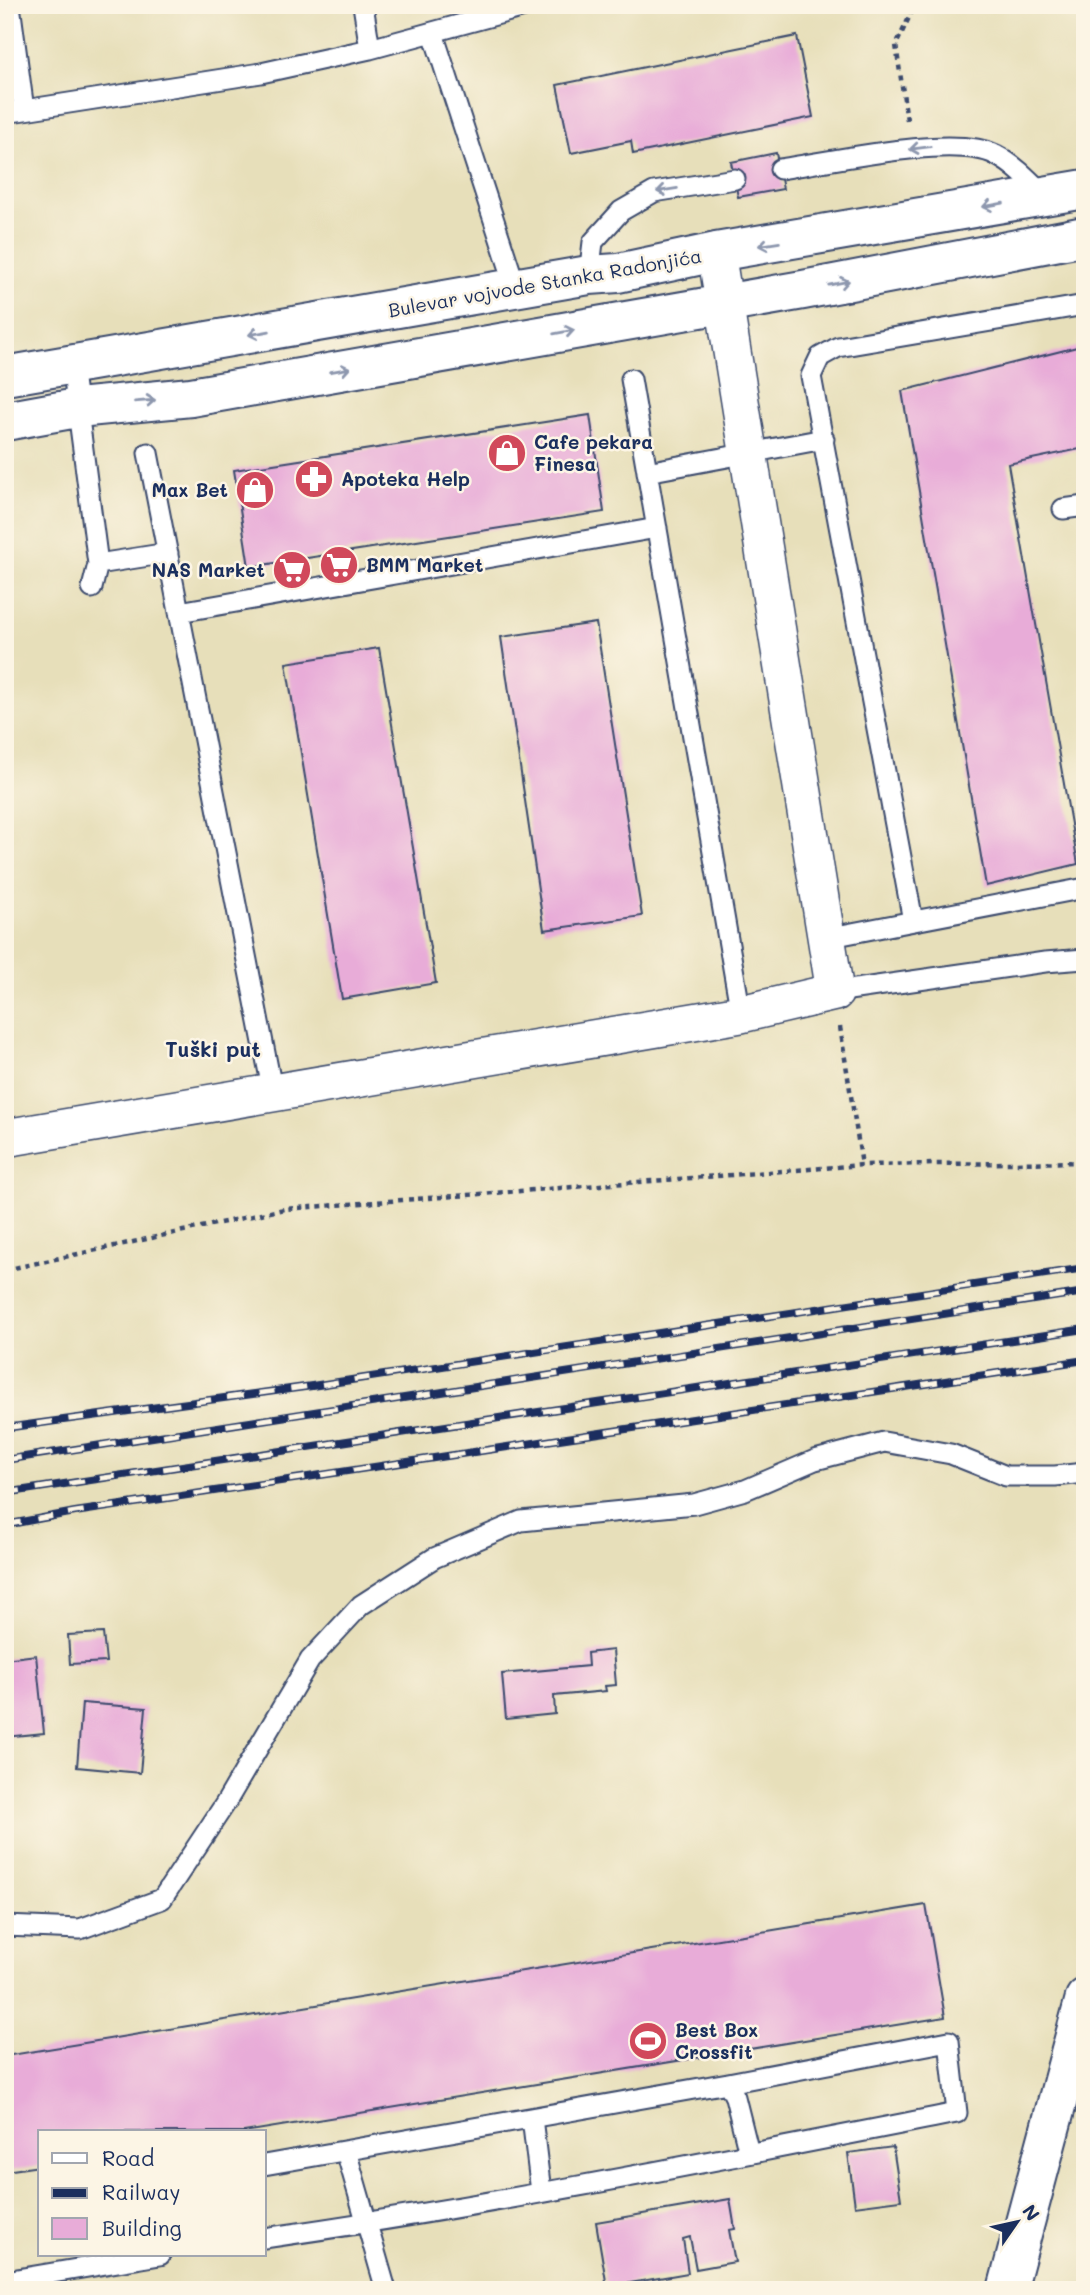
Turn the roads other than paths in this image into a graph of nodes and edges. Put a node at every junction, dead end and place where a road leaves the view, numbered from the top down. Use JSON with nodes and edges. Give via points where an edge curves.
{"nodes":[{"id":1,"x":10,"y":5,"type":"edge"},
{"id":2,"x":363,"y":5,"type":"edge"},
{"id":3,"x":532,"y":5,"type":"edge"},
{"id":4,"x":433,"y":33,"type":"junction"},
{"id":5,"x":370,"y":49,"type":"junction"},
{"id":6,"x":14,"y":111,"type":"edge"},
{"id":7,"x":780,"y":169,"type":"dead end"},
{"id":8,"x":735,"y":179,"type":"dead end"},
{"id":9,"x":1085,"y":189,"type":"edge"},
{"id":10,"x":1045,"y":196,"type":"junction"},
{"id":11,"x":1085,"y":236,"type":"edge"},
{"id":12,"x":716,"y":253,"type":"junction"},
{"id":13,"x":589,"y":275,"type":"junction"},
{"id":14,"x":516,"y":288,"type":"junction"},
{"id":15,"x":723,"y":303,"type":"junction"},
{"id":16,"x":1085,"y":305,"type":"edge"},
{"id":17,"x":72,"y":365,"type":"junction"},
{"id":18,"x":5,"y":376,"type":"edge"},
{"id":19,"x":631,"y":379,"type":"dead end"},
{"id":20,"x":77,"y":408,"type":"junction"},
{"id":21,"x":5,"y":421,"type":"edge"},
{"id":22,"x":824,"y":439,"type":"junction"},
{"id":23,"x":749,"y":452,"type":"junction"},
{"id":24,"x":148,"y":453,"type":"dead end"},
{"id":25,"x":647,"y":472,"type":"junction"},
{"id":26,"x":1085,"y":506,"type":"edge"},
{"id":27,"x":1063,"y":509,"type":"dead end"},
{"id":28,"x":657,"y":528,"type":"junction"},
{"id":29,"x":168,"y":553,"type":"junction"},
{"id":30,"x":98,"y":564,"type":"junction"},
{"id":31,"x":92,"y":588,"type":"dead end"},
{"id":32,"x":179,"y":612,"type":"junction"},
{"id":33,"x":1080,"y":889,"type":"dead end"},
{"id":34,"x":913,"y":921,"type":"junction"},
{"id":35,"x":826,"y":938,"type":"junction"},
{"id":36,"x":1085,"y":959,"type":"edge"},
{"id":37,"x":835,"y":992,"type":"junction"},
{"id":38,"x":741,"y":1014,"type":"junction"},
{"id":39,"x":272,"y":1094,"type":"junction"},
{"id":40,"x":5,"y":1138,"type":"edge"},
{"id":41,"x":1085,"y":1473,"type":"edge"},
{"id":42,"x":5,"y":1926,"type":"edge"},
{"id":43,"x":1085,"y":1998,"type":"edge"},
{"id":44,"x":728,"y":2083,"type":"junction"},
{"id":45,"x":532,"y":2118,"type":"junction"},
{"id":46,"x":346,"y":2151,"type":"junction"},
{"id":47,"x":749,"y":2153,"type":"junction"},
{"id":48,"x":266,"y":2165,"type":"edge"},
{"id":49,"x":541,"y":2192,"type":"junction"},
{"id":50,"x":367,"y":2223,"type":"junction"},
{"id":51,"x":266,"y":2238,"type":"edge"},
{"id":52,"x":136,"y":2257,"type":"edge"},
{"id":53,"x":5,"y":2281,"type":"edge"},
{"id":54,"x":386,"y":2290,"type":"edge"},
{"id":55,"x":1007,"y":2290,"type":"edge"}],
"edges":[{"from":1,"to":6,"type":"lane"},
{"from":2,"to":5,"type":"lane"},
{"from":3,"to":4,"type":"lane"},
{"from":4,"to":5,"type":"lane"},
{"from":4,"to":14,"type":"lane"},
{"from":5,"to":6,"type":"lane","via":[[261,73]]},
{"from":10,"to":7,"type":"lane","one_way":true,"via":[[1020,170],[994,153],[964,147],[929,146]]},
{"from":8,"to":13,"type":"lane","one_way":true,"via":[[654,192],[621,211],[593,242]]},
{"from":9,"to":10,"type":"street","name":"Bulevar vojvode Stanka Radonjića"},
{"from":10,"to":12,"type":"street","name":"Bulevar vojvode Stanka Radonjića","one_way":true},
{"from":15,"to":11,"type":"street","one_way":true},
{"from":12,"to":13,"type":"street","name":"Bulevar vojvode Stanka Radonjića"},
{"from":12,"to":15,"type":"street"},
{"from":13,"to":14,"type":"street","name":"Bulevar vojvode Stanka Radonjića"},
{"from":14,"to":17,"type":"street","name":"Bulevar vojvode Stanka Radonjića","one_way":true},
{"from":20,"to":15,"type":"street","one_way":true,"via":[[191,397]]},
{"from":15,"to":23,"type":"street"},
{"from":16,"to":22,"type":"lane","via":[[838,347],[820,357],[811,376]]},
{"from":17,"to":18,"type":"street","name":"Bulevar vojvode Stanka Radonjića"},
{"from":17,"to":20,"type":"lane"},
{"from":19,"to":25,"type":"lane"},
{"from":20,"to":21,"type":"street"},
{"from":20,"to":30,"type":"lane"},
{"from":22,"to":23,"type":"lane"},
{"from":22,"to":34,"type":"lane"},
{"from":23,"to":25,"type":"lane"},
{"from":23,"to":35,"type":"street"},
{"from":24,"to":29,"type":"lane"},
{"from":25,"to":28,"type":"lane"},
{"from":26,"to":27,"type":"lane"},
{"from":28,"to":32,"type":"lane"},
{"from":28,"to":38,"type":"lane"},
{"from":29,"to":30,"type":"lane"},
{"from":29,"to":32,"type":"lane"},
{"from":30,"to":31,"type":"lane"},
{"from":32,"to":39,"type":"lane"},
{"from":33,"to":34,"type":"lane"},
{"from":34,"to":35,"type":"lane"},
{"from":35,"to":37,"type":"street"},
{"from":36,"to":37,"type":"lane"},
{"from":37,"to":38,"type":"street"},
{"from":38,"to":39,"type":"street"},
{"from":39,"to":40,"type":"street"},
{"from":41,"to":42,"type":"lane","via":[[1006,1476],[951,1454],[884,1442],[815,1460],[745,1490],[694,1504],[522,1521],[434,1558],[361,1605],[310,1660],[225,1804],[162,1899],[80,1929]]},
{"from":43,"to":55,"type":"street"},
{"from":44,"to":45,"type":"lane"},
{"from":44,"to":47,"type":"lane"},
{"from":44,"to":47,"type":"lane","via":[[949,2041],[957,2113]]},
{"from":45,"to":46,"type":"lane"},
{"from":45,"to":49,"type":"lane"},
{"from":46,"to":48,"type":"lane"},
{"from":46,"to":50,"type":"lane"},
{"from":47,"to":49,"type":"lane"},
{"from":49,"to":50,"type":"lane"},
{"from":50,"to":51,"type":"lane"},
{"from":50,"to":54,"type":"lane"},
{"from":52,"to":53,"type":"lane"}]}
